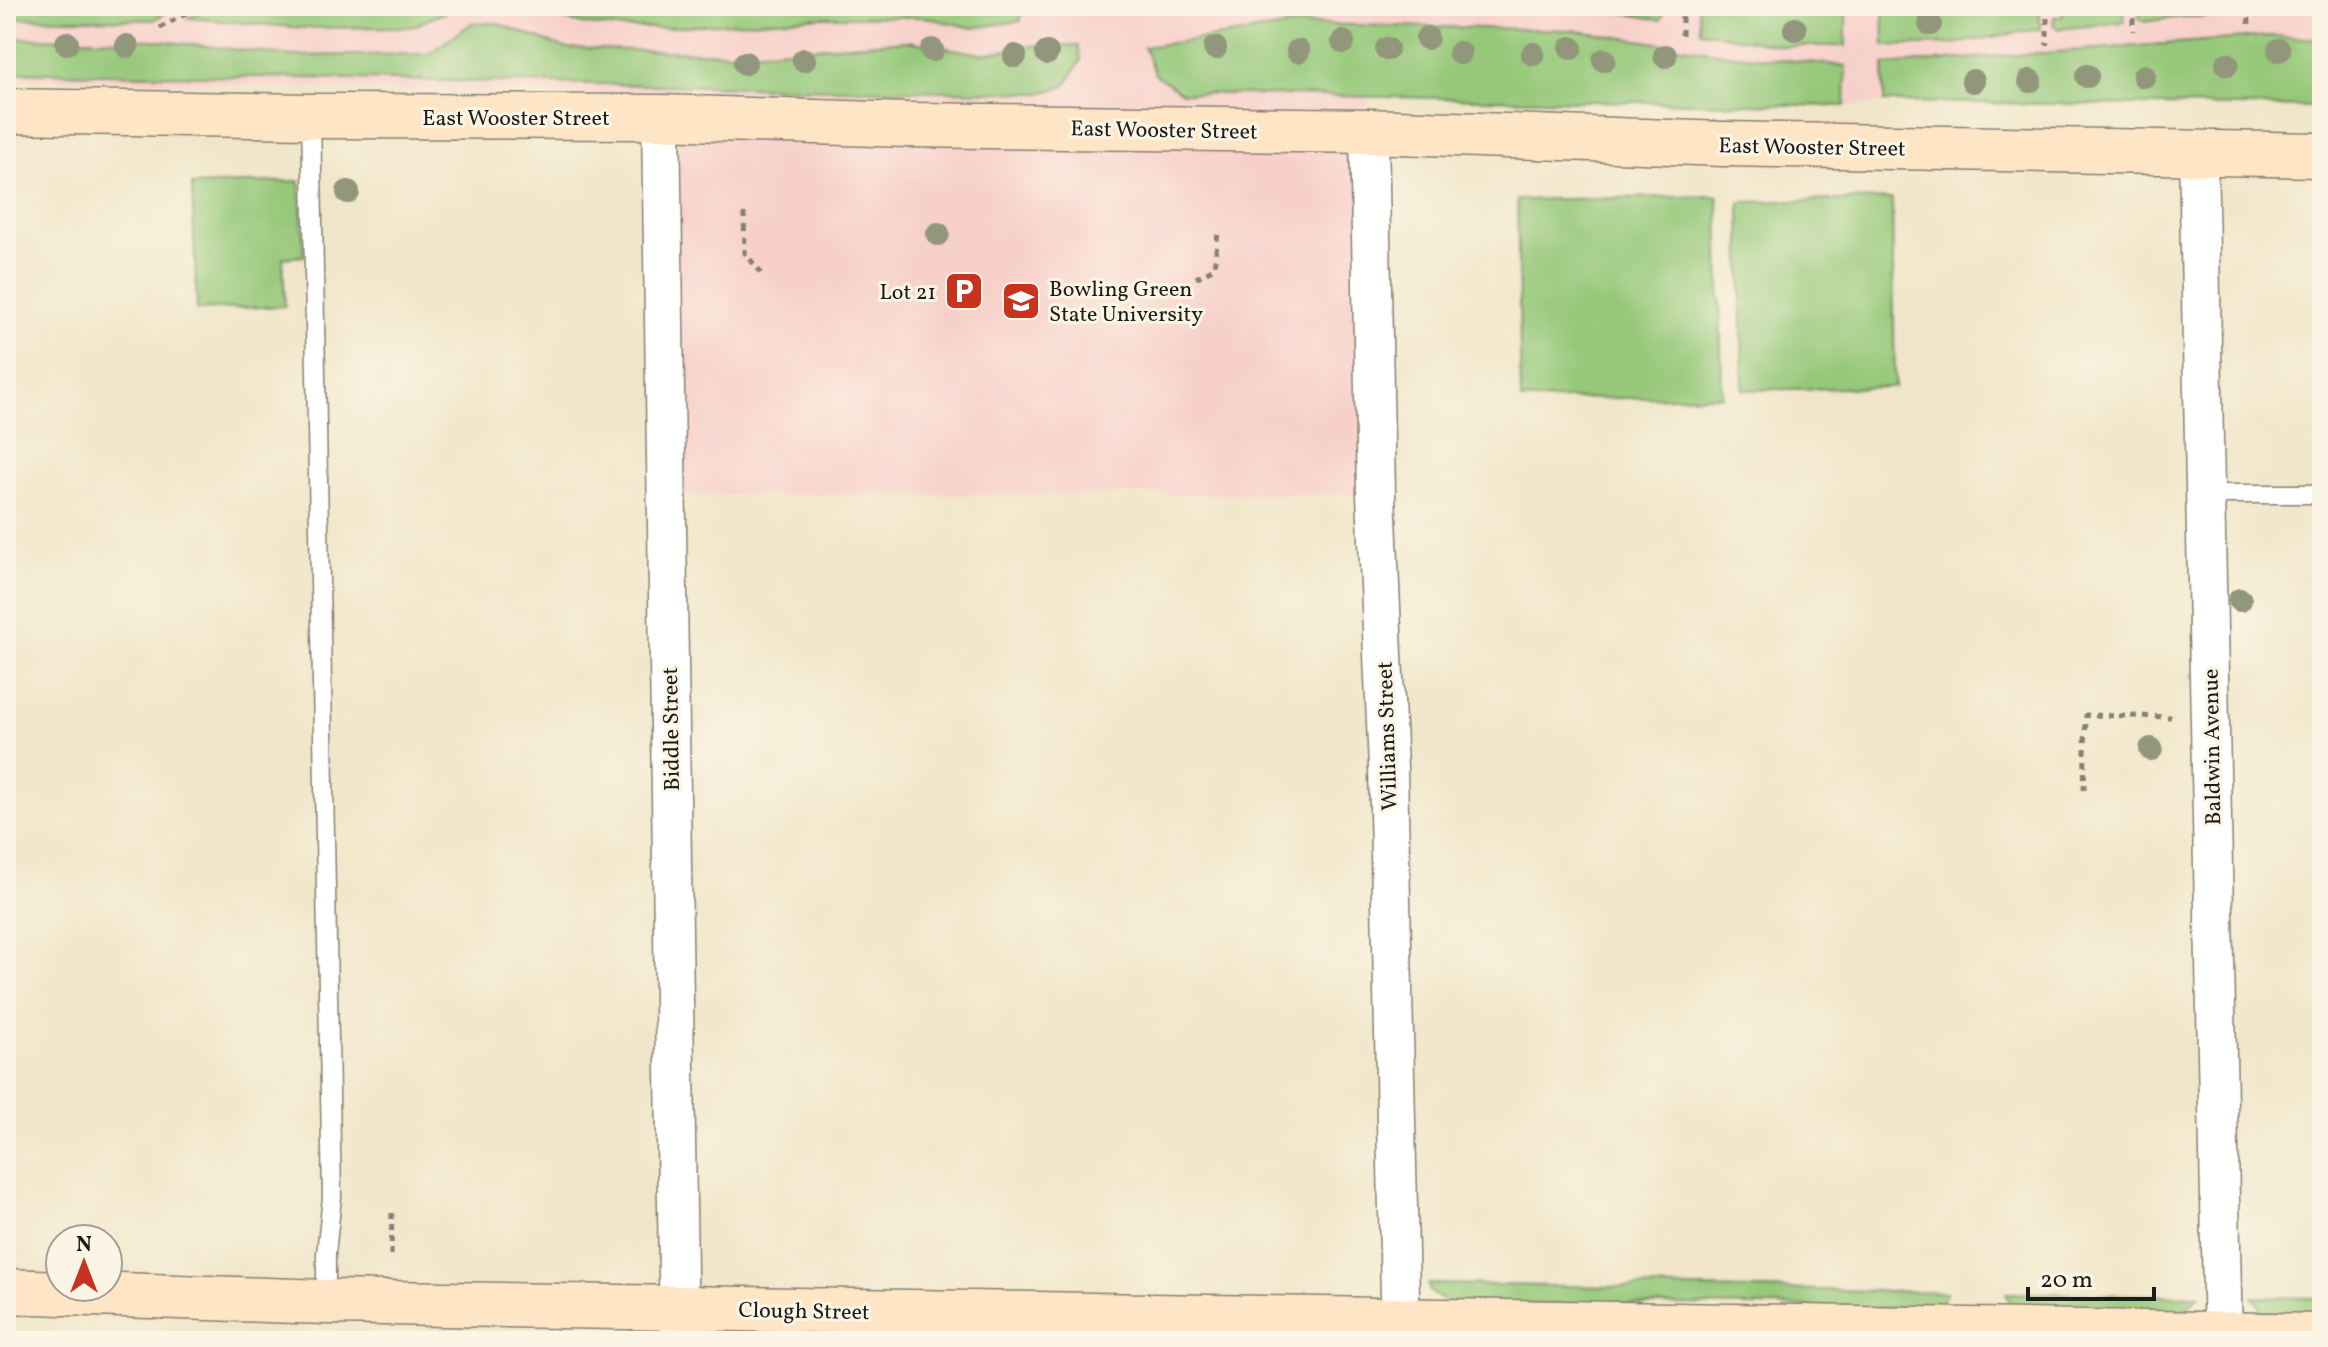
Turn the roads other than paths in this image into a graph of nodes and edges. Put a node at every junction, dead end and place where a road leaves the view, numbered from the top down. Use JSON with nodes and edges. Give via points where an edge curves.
{"nodes":[{"id":1,"x":6,"y":111,"type":"edge"},
{"id":2,"x":311,"y":116,"type":"junction"},
{"id":3,"x":661,"y":117,"type":"junction"},
{"id":4,"x":1369,"y":131,"type":"junction"},
{"id":5,"x":2198,"y":154,"type":"junction"},
{"id":6,"x":2322,"y":155,"type":"edge"},
{"id":7,"x":2205,"y":494,"type":"junction"},
{"id":8,"x":2322,"y":494,"type":"edge"},
{"id":9,"x":6,"y":1291,"type":"edge"},
{"id":10,"x":326,"y":1302,"type":"junction"},
{"id":11,"x":678,"y":1324,"type":"edge"},
{"id":12,"x":1401,"y":1331,"type":"edge"},
{"id":13,"x":2322,"y":1336,"type":"edge"},
{"id":14,"x":2223,"y":1338,"type":"edge"}],
"edges":[{"from":1,"to":2,"type":"main road","name":"East Wooster Street"},
{"from":2,"to":3,"type":"main road","name":"East Wooster Street"},
{"from":2,"to":10,"type":"lane","via":[[332,1181]]},
{"from":3,"to":4,"type":"main road","name":"East Wooster Street"},
{"from":3,"to":11,"type":"street","name":"Biddle Street"},
{"from":4,"to":5,"type":"main road","name":"East Wooster Street"},
{"from":4,"to":12,"type":"street","name":"Williams Street"},
{"from":5,"to":6,"type":"main road","name":"East Wooster Street"},
{"from":5,"to":7,"type":"street","name":"Baldwin Avenue"},
{"from":7,"to":8,"type":"lane"},
{"from":7,"to":14,"type":"street","name":"Baldwin Avenue"},
{"from":9,"to":10,"type":"main road","name":"Clough Street"},
{"from":10,"to":11,"type":"main road","name":"Clough Street"},
{"from":11,"to":12,"type":"main road","name":"Clough Street"},
{"from":12,"to":14,"type":"main road","name":"Clough Street"},
{"from":13,"to":14,"type":"main road","name":"Clough Street"}]}
